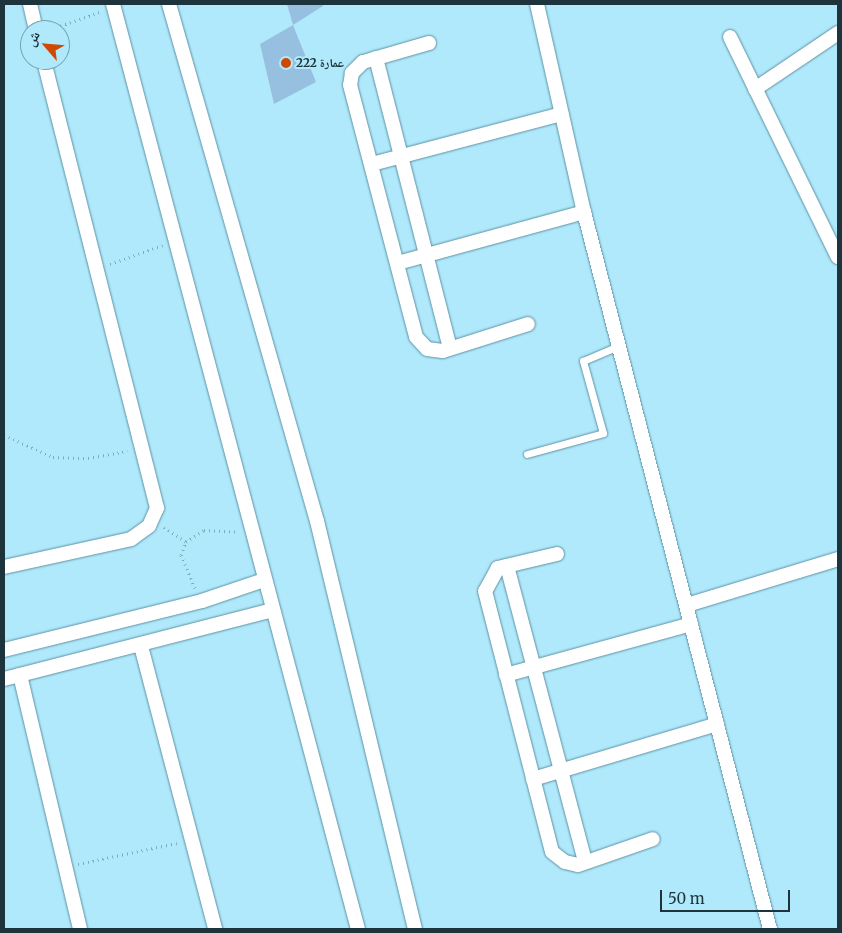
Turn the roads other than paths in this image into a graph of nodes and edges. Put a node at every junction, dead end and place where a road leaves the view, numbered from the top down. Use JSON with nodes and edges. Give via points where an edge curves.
{"nodes":[{"id":1,"x":30,"y":4,"type":"edge"},
{"id":2,"x":169,"y":4,"type":"edge"},
{"id":3,"x":536,"y":4,"type":"edge"},
{"id":4,"x":114,"y":5,"type":"edge"},
{"id":5,"x":34,"y":20,"type":"edge"},
{"id":6,"x":838,"y":33,"type":"edge"},
{"id":7,"x":730,"y":37,"type":"dead end"},
{"id":8,"x":429,"y":42,"type":"dead end"},
{"id":9,"x":376,"y":58,"type":"junction"},
{"id":10,"x":47,"y":70,"type":"edge"},
{"id":11,"x":755,"y":89,"type":"junction"},
{"id":12,"x":561,"y":114,"type":"junction"},
{"id":13,"x":401,"y":156,"type":"junction"},
{"id":14,"x":372,"y":164,"type":"junction"},
{"id":15,"x":584,"y":212,"type":"junction"},
{"id":16,"x":426,"y":256,"type":"junction"},
{"id":17,"x":838,"y":256,"type":"edge"},
{"id":18,"x":398,"y":263,"type":"junction"},
{"id":19,"x":528,"y":324,"type":"dead end"},
{"id":20,"x":619,"y":346,"type":"junction"},
{"id":21,"x":450,"y":348,"type":"junction"},
{"id":22,"x":527,"y":454,"type":"dead end"},
{"id":23,"x":557,"y":554,"type":"dead end"},
{"id":24,"x":838,"y":558,"type":"edge"},
{"id":25,"x":507,"y":566,"type":"junction"},
{"id":26,"x":4,"y":567,"type":"edge"},
{"id":27,"x":264,"y":580,"type":"junction"},
{"id":28,"x":687,"y":605,"type":"junction"},
{"id":29,"x":272,"y":610,"type":"junction"},
{"id":30,"x":692,"y":624,"type":"junction"},
{"id":31,"x":141,"y":646,"type":"junction"},
{"id":32,"x":4,"y":650,"type":"edge"},
{"id":33,"x":534,"y":667,"type":"junction"},
{"id":34,"x":20,"y":674,"type":"junction"},
{"id":35,"x":506,"y":675,"type":"junction"},
{"id":36,"x":4,"y":679,"type":"edge"},
{"id":37,"x":717,"y":724,"type":"junction"},
{"id":38,"x":561,"y":771,"type":"junction"},
{"id":39,"x":533,"y":779,"type":"junction"},
{"id":40,"x":654,"y":839,"type":"dead end"},
{"id":41,"x":585,"y":862,"type":"junction"},
{"id":42,"x":80,"y":929,"type":"edge"},
{"id":43,"x":215,"y":929,"type":"edge"},
{"id":44,"x":358,"y":929,"type":"edge"},
{"id":45,"x":415,"y":929,"type":"edge"},
{"id":46,"x":770,"y":929,"type":"edge"}],
"edges":[{"from":1,"to":5,"type":"street"},
{"from":2,"to":45,"type":"street","via":[[317,521]]},
{"from":3,"to":12,"type":"street"},
{"from":4,"to":27,"type":"street","via":[[173,242]]},
{"from":6,"to":11,"type":"street"},
{"from":7,"to":11,"type":"street"},
{"from":8,"to":9,"type":"street"},
{"from":9,"to":13,"type":"street"},
{"from":9,"to":14,"type":"street","via":[[359,64],[350,85]]},
{"from":10,"to":26,"type":"street","via":[[158,508],[153,520],[131,539]]},
{"from":11,"to":17,"type":"street"},
{"from":12,"to":13,"type":"street"},
{"from":12,"to":15,"type":"street"},
{"from":13,"to":14,"type":"street"},
{"from":13,"to":16,"type":"street"},
{"from":14,"to":18,"type":"street"},
{"from":15,"to":16,"type":"street"},
{"from":15,"to":20,"type":"street"},
{"from":16,"to":18,"type":"street"},
{"from":16,"to":21,"type":"street"},
{"from":18,"to":21,"type":"street","via":[[420,344],[435,351]]},
{"from":19,"to":21,"type":"street"},
{"from":20,"to":22,"type":"lane","via":[[583,361],[603,433]]},
{"from":20,"to":28,"type":"street"},
{"from":23,"to":25,"type":"street"},
{"from":24,"to":28,"type":"street"},
{"from":25,"to":33,"type":"street"},
{"from":25,"to":35,"type":"street","via":[[491,574],[485,591]]},
{"from":27,"to":29,"type":"street"},
{"from":27,"to":32,"type":"street","via":[[202,601]]},
{"from":28,"to":30,"type":"street"},
{"from":29,"to":31,"type":"street"},
{"from":29,"to":44,"type":"street"},
{"from":30,"to":33,"type":"street"},
{"from":30,"to":37,"type":"street"},
{"from":31,"to":34,"type":"street"},
{"from":31,"to":43,"type":"street"},
{"from":33,"to":35,"type":"street"},
{"from":33,"to":38,"type":"street"},
{"from":34,"to":36,"type":"street"},
{"from":34,"to":42,"type":"street"},
{"from":35,"to":39,"type":"street"},
{"from":37,"to":38,"type":"street"},
{"from":37,"to":46,"type":"street"},
{"from":38,"to":39,"type":"street"},
{"from":38,"to":41,"type":"street"},
{"from":39,"to":41,"type":"street","via":[[552,852],[565,862]]},
{"from":40,"to":41,"type":"street"}]}
